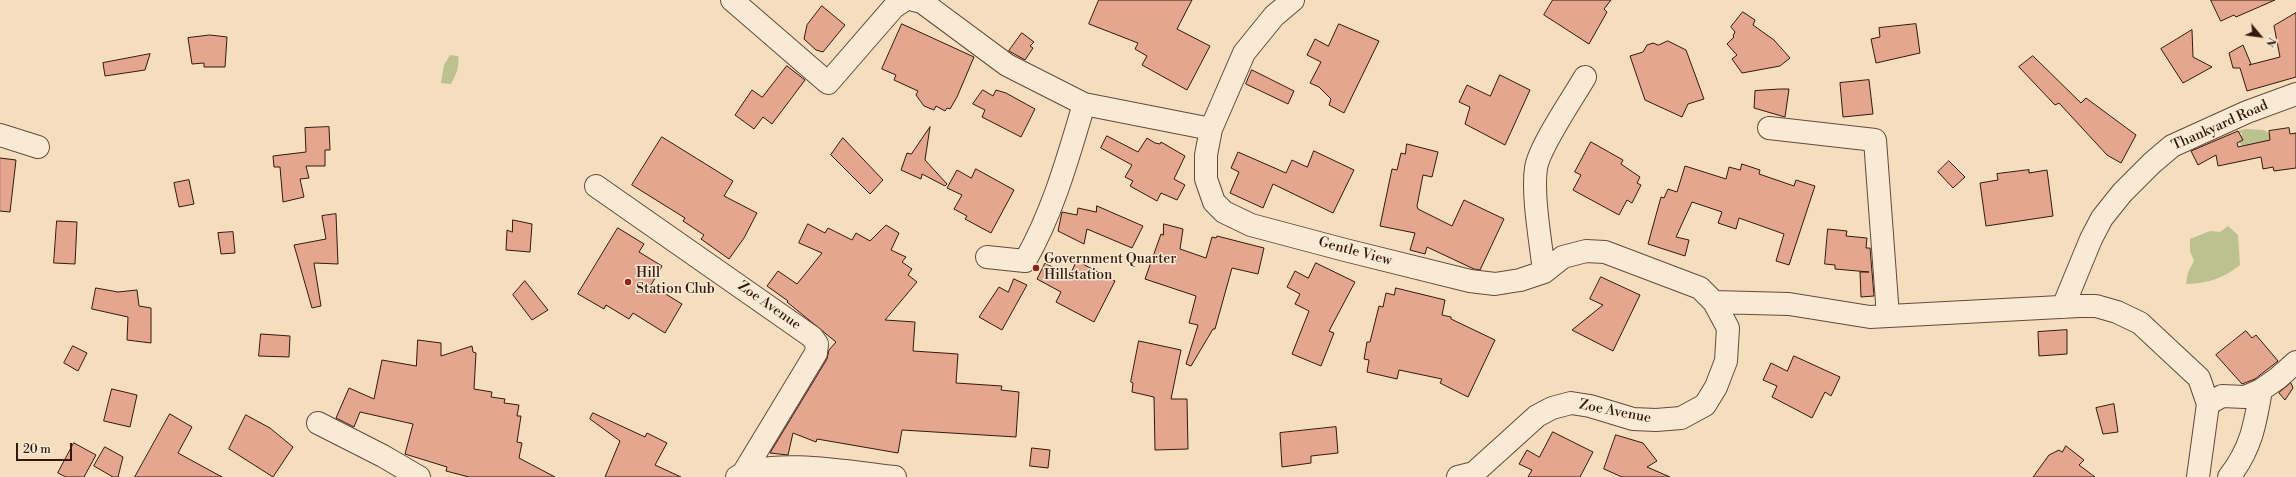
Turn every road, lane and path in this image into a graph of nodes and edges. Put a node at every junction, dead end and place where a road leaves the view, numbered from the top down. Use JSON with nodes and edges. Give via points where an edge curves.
{"nodes":[{"id":1,"x":732,"y":0,"type":"edge"},
{"id":2,"x":905,"y":0,"type":"edge"},
{"id":3,"x":914,"y":0,"type":"edge"},
{"id":4,"x":1293,"y":0,"type":"edge"},
{"id":5,"x":1585,"y":77,"type":"dead end"},
{"id":6,"x":2296,"y":94,"type":"edge"},
{"id":7,"x":1084,"y":104,"type":"junction"},
{"id":8,"x":1212,"y":128,"type":"junction"},
{"id":9,"x":1769,"y":128,"type":"dead end"},
{"id":10,"x":0,"y":135,"type":"edge"},
{"id":11,"x":38,"y":147,"type":"dead end"},
{"id":12,"x":596,"y":186,"type":"dead end"},
{"id":13,"x":987,"y":257,"type":"dead end"},
{"id":14,"x":1544,"y":272,"type":"junction"},
{"id":15,"x":1714,"y":302,"type":"junction"},
{"id":16,"x":2063,"y":307,"type":"junction"},
{"id":17,"x":1888,"y":316,"type":"junction"},
{"id":18,"x":2296,"y":362,"type":"edge"},
{"id":19,"x":2261,"y":390,"type":"junction"},
{"id":20,"x":2208,"y":404,"type":"junction"},
{"id":21,"x":318,"y":423,"type":"dead end"},
{"id":22,"x":740,"y":475,"type":"edge"},
{"id":23,"x":419,"y":477,"type":"edge"},
{"id":24,"x":895,"y":477,"type":"edge"},
{"id":25,"x":1458,"y":477,"type":"edge"},
{"id":26,"x":2198,"y":477,"type":"edge"},
{"id":27,"x":2229,"y":477,"type":"edge"}],
"edges":[{"from":1,"to":2,"type":"street","via":[[828,83],[894,7]]},
{"from":3,"to":7,"type":"street","via":[[922,2],[1007,65]]},
{"from":4,"to":8,"type":"street","name":"Gentle View","via":[[1274,16],[1244,52]]},
{"from":5,"to":14,"type":"street","via":[[1542,151],[1536,167]]},
{"from":6,"to":16,"type":"street","name":"Thankyard Road","via":[[2247,112],[2172,146],[2152,163],[2102,218]]},
{"from":7,"to":8,"type":"street"},
{"from":7,"to":13,"type":"street","via":[[1059,189],[1025,261]]},
{"from":8,"to":14,"type":"street","name":"Gentle View","via":[[1206,155],[1206,179],[1214,202],[1234,218],[1251,225],[1470,281],[1495,284],[1520,280]]},
{"from":9,"to":17,"type":"street","via":[[1875,140]]},
{"from":10,"to":11,"type":"street"},
{"from":12,"to":22,"type":"street","name":"Zoe Avenue","via":[[812,337],[817,344],[816,353]]},
{"from":14,"to":15,"type":"street","name":"Gentle View","via":[[1563,257],[1586,251],[1605,252],[1700,288]]},
{"from":15,"to":17,"type":"street","via":[[1789,304],[1870,317]]},
{"from":15,"to":25,"type":"street","name":"Zoe Avenue","via":[[1728,328],[1726,361],[1705,405],[1681,418],[1656,420],[1633,419],[1571,403],[1552,408],[1537,416],[1474,473]]},
{"from":16,"to":17,"type":"street"},
{"from":16,"to":20,"type":"street","via":[[2096,306],[2140,323],[2199,378]]},
{"from":18,"to":19,"type":"street"},
{"from":19,"to":20,"type":"street","via":[[2245,397],[2222,396]]},
{"from":19,"to":27,"type":"street","via":[[2254,432],[2241,461]]},
{"from":20,"to":26,"type":"street"},
{"from":21,"to":23,"type":"street"},
{"from":22,"to":24,"type":"street","name":"Zoe Avenue","via":[[763,467],[785,467]]}]}
